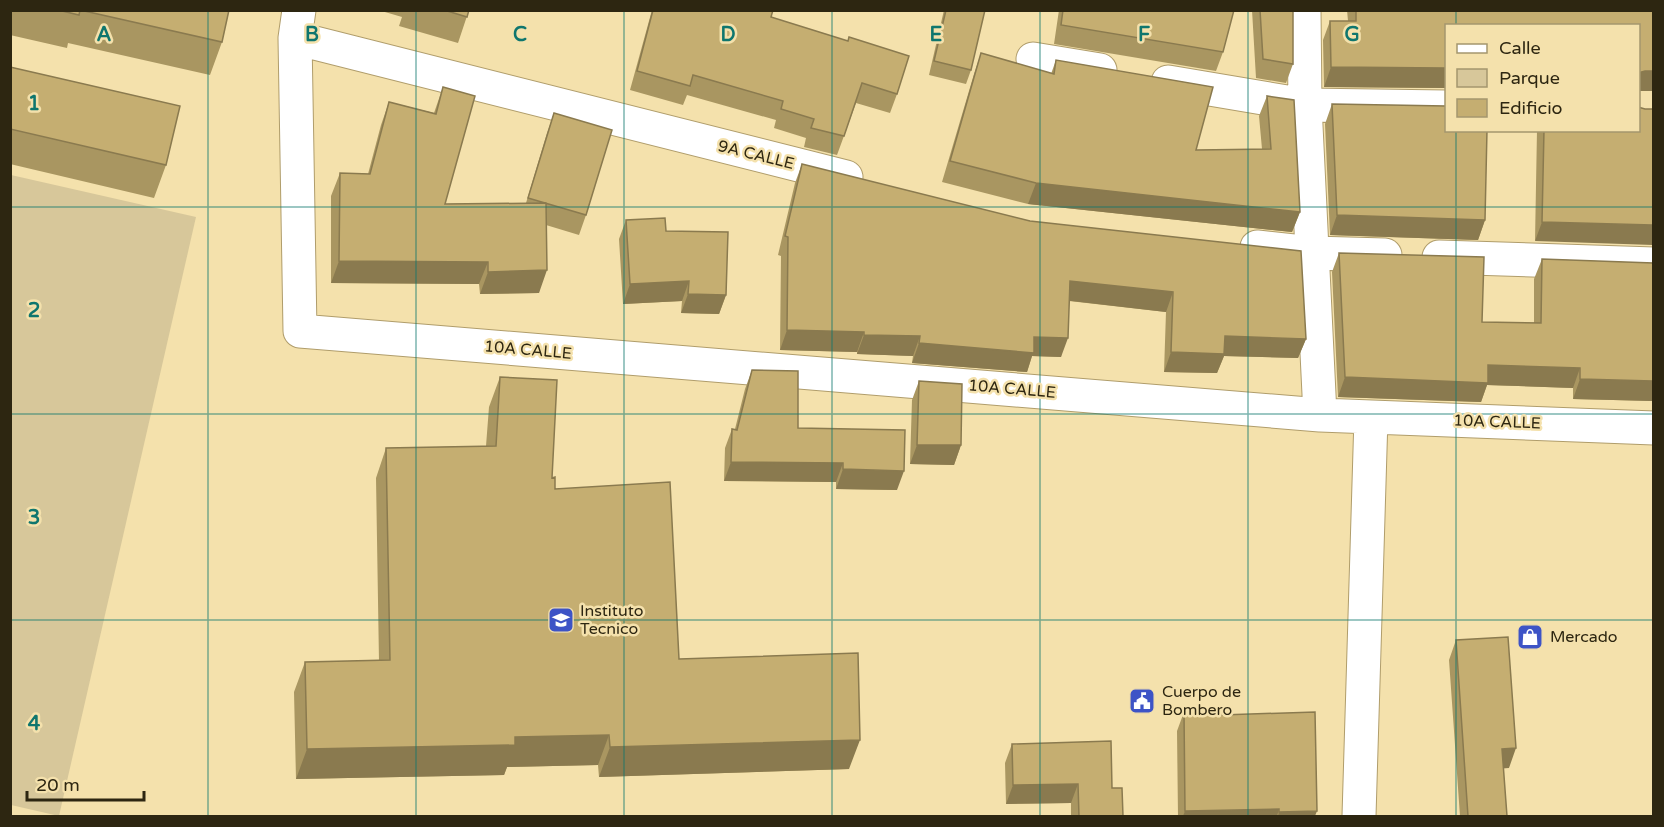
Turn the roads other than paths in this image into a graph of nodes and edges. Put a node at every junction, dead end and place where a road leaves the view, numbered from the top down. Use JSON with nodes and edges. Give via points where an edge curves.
{"nodes":[{"id":1,"x":1304,"y":10,"type":"edge"},
{"id":2,"x":297,"y":24,"type":"edge"},
{"id":3,"x":1033,"y":59,"type":"dead end"},
{"id":4,"x":1305,"y":105,"type":"junction"},
{"id":5,"x":1445,"y":107,"type":"edge"},
{"id":6,"x":875,"y":184,"type":"edge"},
{"id":7,"x":1232,"y":244,"type":"edge"},
{"id":8,"x":1312,"y":253,"type":"junction"},
{"id":9,"x":1653,"y":264,"type":"edge"},
{"id":10,"x":1320,"y":415,"type":"junction"},
{"id":11,"x":1371,"y":417,"type":"junction"},
{"id":12,"x":1653,"y":428,"type":"edge"},
{"id":13,"x":1359,"y":816,"type":"edge"}],
"edges":[{"from":1,"to":4,"type":"street"},
{"from":2,"to":6,"type":"street","name":"9A CALLE"},
{"from":2,"to":10,"type":"street","name":"10A CALLE","via":[[300,331]]},
{"from":3,"to":4,"type":"street"},
{"from":4,"to":5,"type":"street"},
{"from":4,"to":8,"type":"street"},
{"from":7,"to":8,"type":"street"},
{"from":8,"to":9,"type":"street"},
{"from":8,"to":10,"type":"street"},
{"from":10,"to":11,"type":"street","name":"10A CALLE"},
{"from":11,"to":12,"type":"street","name":"10A CALLE"},
{"from":11,"to":13,"type":"street"}]}
